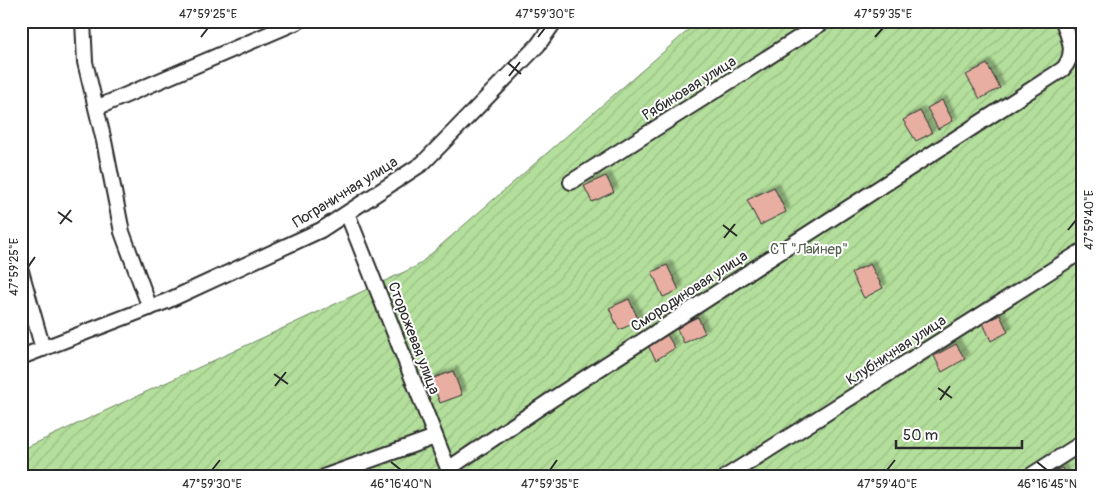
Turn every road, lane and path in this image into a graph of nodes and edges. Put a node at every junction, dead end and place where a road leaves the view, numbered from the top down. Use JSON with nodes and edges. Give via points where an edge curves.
{"nodes":[{"id":1,"x":84,"y":21,"type":"edge"},
{"id":2,"x":299,"y":21,"type":"edge"},
{"id":3,"x":555,"y":21,"type":"edge"},
{"id":4,"x":825,"y":21,"type":"edge"},
{"id":5,"x":1063,"y":21,"type":"edge"},
{"id":6,"x":96,"y":108,"type":"junction"},
{"id":7,"x":571,"y":182,"type":"dead end"},
{"id":8,"x":347,"y":213,"type":"junction"},
{"id":9,"x":1082,"y":251,"type":"edge"},
{"id":10,"x":21,"y":270,"type":"edge"},
{"id":11,"x":150,"y":308,"type":"junction"},
{"id":12,"x":43,"y":349,"type":"junction"},
{"id":13,"x":21,"y":357,"type":"edge"},
{"id":14,"x":435,"y":437,"type":"junction"},
{"id":15,"x":1082,"y":442,"type":"edge"},
{"id":16,"x":449,"y":472,"type":"edge"},
{"id":17,"x":326,"y":476,"type":"edge"},
{"id":18,"x":727,"y":476,"type":"edge"},
{"id":19,"x":1030,"y":476,"type":"edge"}],
"edges":[{"from":1,"to":6,"type":"street","via":[[85,62]]},
{"from":2,"to":6,"type":"street"},
{"from":3,"to":8,"type":"street","name":"Пограничная улица","via":[[538,45],[423,163]]},
{"from":4,"to":7,"type":"street","name":"Рябиновая улица"},
{"from":5,"to":16,"type":"street","name":"Смородиновая улица","via":[[1072,49],[1063,69],[551,400]]},
{"from":6,"to":11,"type":"street","via":[[122,232]]},
{"from":8,"to":11,"type":"street","name":"Пограничная улица","via":[[320,230]]},
{"from":8,"to":14,"type":"street","name":"Сторожевая улица"},
{"from":9,"to":18,"type":"street","name":"Клубничная улица"},
{"from":10,"to":12,"type":"street"},
{"from":11,"to":12,"type":"street","name":"Пограничная улица"},
{"from":12,"to":13,"type":"street","name":"Пограничная улица"},
{"from":14,"to":16,"type":"street","name":"Сторожевая улица"},
{"from":14,"to":17,"type":"street"},
{"from":15,"to":19,"type":"street"}]}
